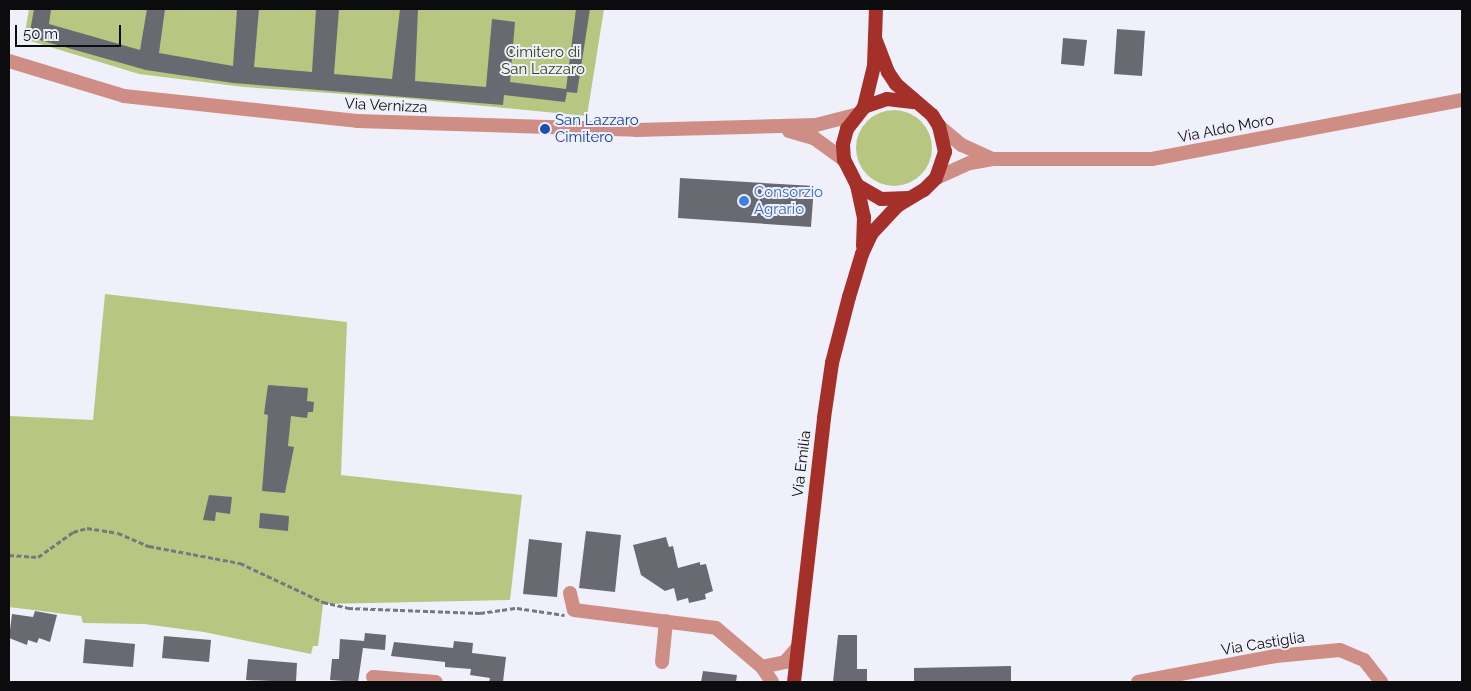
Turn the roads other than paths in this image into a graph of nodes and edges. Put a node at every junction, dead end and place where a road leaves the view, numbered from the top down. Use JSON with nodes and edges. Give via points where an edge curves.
{"nodes":[{"id":1,"x":876,"y":9,"type":"edge"},
{"id":2,"x":875,"y":38,"type":"junction"},
{"id":3,"x":9,"y":61,"type":"edge"},
{"id":4,"x":1462,"y":100,"type":"edge"},
{"id":5,"x":922,"y":106,"type":"junction"},
{"id":6,"x":860,"y":111,"type":"junction"},
{"id":7,"x":939,"y":126,"type":"junction"},
{"id":8,"x":768,"y":127,"type":"junction"},
{"id":9,"x":993,"y":159,"type":"junction"},
{"id":10,"x":844,"y":160,"type":"junction"},
{"id":11,"x":936,"y":178,"type":"junction"},
{"id":12,"x":857,"y":185,"type":"junction"},
{"id":13,"x":909,"y":198,"type":"junction"},
{"id":14,"x":862,"y":254,"type":"junction"},
{"id":15,"x":570,"y":593,"type":"dead end"},
{"id":16,"x":666,"y":621,"type":"junction"},
{"id":17,"x":797,"y":648,"type":"junction"},
{"id":18,"x":662,"y":662,"type":"dead end"},
{"id":19,"x":762,"y":668,"type":"junction"},
{"id":20,"x":373,"y":677,"type":"dead end"},
{"id":21,"x":421,"y":682,"type":"edge"},
{"id":22,"x":436,"y":682,"type":"edge"},
{"id":23,"x":772,"y":682,"type":"edge"},
{"id":24,"x":794,"y":682,"type":"edge"},
{"id":25,"x":1138,"y":682,"type":"edge"},
{"id":26,"x":1381,"y":682,"type":"edge"}],
"edges":[{"from":1,"to":2,"type":"main road"},
{"from":2,"to":5,"type":"main road","via":[[888,72],[905,94]]},
{"from":2,"to":6,"type":"main road","via":[[872,80]]},
{"from":3,"to":8,"type":"street","name":"Via Vernizza","via":[[124,96],[357,122],[563,129]]},
{"from":4,"to":9,"type":"street","name":"Via Aldo Moro","via":[[1152,158]]},
{"from":5,"to":6,"type":"main road","via":[[887,98]]},
{"from":5,"to":7,"type":"main road"},
{"from":6,"to":8,"type":"street","name":"Via Vernizza","via":[[834,123]]},
{"from":6,"to":10,"type":"main road","via":[[843,144]]},
{"from":7,"to":9,"type":"street","name":"Via Aldo Moro","via":[[962,145]]},
{"from":7,"to":11,"type":"main road","via":[[945,152]]},
{"from":8,"to":10,"type":"street","name":"Via Vernizza","via":[[814,138]]},
{"from":9,"to":11,"type":"street","name":"Via Aldo Moro","via":[[970,163]]},
{"from":10,"to":12,"type":"main road","name":"Via Emilia"},
{"from":11,"to":13,"type":"main road","name":"Via Emilia"},
{"from":12,"to":13,"type":"main road","via":[[881,198]]},
{"from":12,"to":14,"type":"main road","name":"Via Emilia","via":[[864,217]]},
{"from":13,"to":14,"type":"main road","name":"Via Emilia","via":[[883,220]]},
{"from":14,"to":17,"type":"main road","name":"Via Emilia","via":[[832,363]]},
{"from":15,"to":16,"type":"street","via":[[574,610]]},
{"from":16,"to":18,"type":"street"},
{"from":16,"to":19,"type":"street","via":[[716,628]]},
{"from":17,"to":19,"type":"street","via":[[785,662]]},
{"from":17,"to":24,"type":"main road","name":"Via Emilia"},
{"from":19,"to":23,"type":"street"},
{"from":20,"to":21,"type":"street"},
{"from":21,"to":22,"type":"street"},
{"from":25,"to":26,"type":"street","name":"Via Castiglia","via":[[1276,656],[1340,650],[1364,660]]}]}
